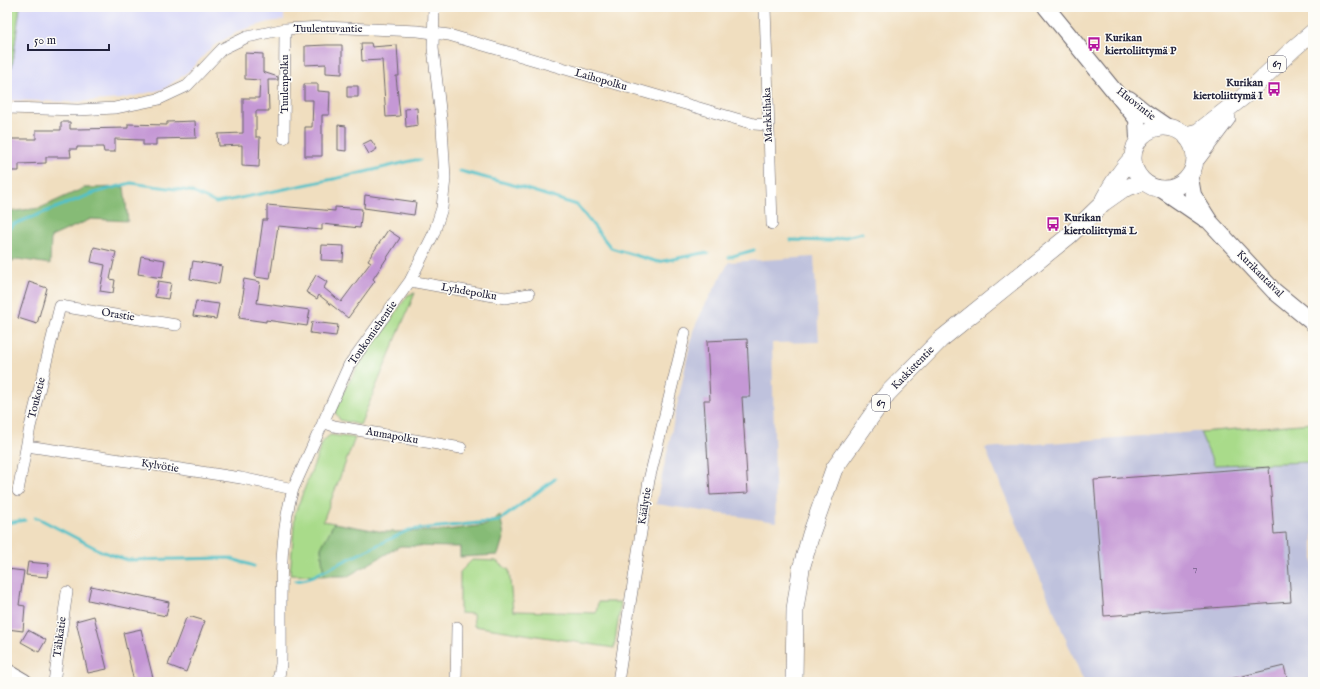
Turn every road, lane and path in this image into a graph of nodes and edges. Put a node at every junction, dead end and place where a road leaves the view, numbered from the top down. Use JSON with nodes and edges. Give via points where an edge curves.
{"nodes":[{"id":1,"x":434,"y":7,"type":"edge"},
{"id":2,"x":765,"y":7,"type":"edge"},
{"id":3,"x":1046,"y":7,"type":"edge"},
{"id":4,"x":285,"y":29,"type":"junction"},
{"id":5,"x":433,"y":32,"type":"junction"},
{"id":6,"x":1313,"y":32,"type":"edge"},
{"id":7,"x":1106,"y":80,"type":"junction"},
{"id":8,"x":1243,"y":97,"type":"junction"},
{"id":9,"x":7,"y":108,"type":"edge"},
{"id":10,"x":768,"y":125,"type":"junction"},
{"id":11,"x":1167,"y":126,"type":"junction"},
{"id":12,"x":1186,"y":135,"type":"junction"},
{"id":13,"x":284,"y":138,"type":"dead end"},
{"id":14,"x":1138,"y":140,"type":"junction"},
{"id":15,"x":1133,"y":157,"type":"junction"},
{"id":16,"x":1197,"y":158,"type":"junction"},
{"id":17,"x":1190,"y":178,"type":"junction"},
{"id":18,"x":1143,"y":182,"type":"junction"},
{"id":19,"x":1161,"y":189,"type":"junction"},
{"id":20,"x":1103,"y":203,"type":"junction"},
{"id":21,"x":1210,"y":222,"type":"junction"},
{"id":22,"x":772,"y":224,"type":"dead end"},
{"id":23,"x":410,"y":281,"type":"junction"},
{"id":24,"x":529,"y":294,"type":"dead end"},
{"id":25,"x":60,"y":306,"type":"joint"},
{"id":26,"x":1313,"y":323,"type":"edge"},
{"id":27,"x":176,"y":325,"type":"dead end"},
{"id":28,"x":685,"y":333,"type":"dead end"},
{"id":29,"x":323,"y":422,"type":"junction"},
{"id":30,"x":27,"y":446,"type":"junction"},
{"id":31,"x":461,"y":448,"type":"dead end"},
{"id":32,"x":293,"y":489,"type":"junction"},
{"id":33,"x":18,"y":491,"type":"dead end"},
{"id":34,"x":67,"y":592,"type":"dead end"},
{"id":35,"x":457,"y":627,"type":"dead end"},
{"id":36,"x":7,"y":672,"type":"edge"},
{"id":37,"x":24,"y":682,"type":"edge"},
{"id":38,"x":54,"y":682,"type":"edge"},
{"id":39,"x":278,"y":682,"type":"edge"},
{"id":40,"x":456,"y":682,"type":"edge"},
{"id":41,"x":618,"y":682,"type":"edge"},
{"id":42,"x":794,"y":682,"type":"edge"}],
"edges":[{"from":1,"to":5,"type":"street","name":"Toukomiehentie"},
{"from":2,"to":10,"type":"street","name":"Markkihaka"},
{"from":3,"to":7,"type":"main road","name":"Huovintie"},
{"from":4,"to":5,"type":"street","name":"Tuulentuvantie","via":[[323,27]]},
{"from":4,"to":9,"type":"street","name":"Tuulentuvantie","via":[[247,37],[222,49],[187,86],[159,98],[115,108]]},
{"from":4,"to":13,"type":"street","name":"Tuulenpolku"},
{"from":5,"to":10,"type":"street","name":"Laihopolku","via":[[754,124]]},
{"from":5,"to":23,"type":"street","name":"Toukomiehentie","via":[[445,178],[442,208],[434,233]]},
{"from":6,"to":8,"type":"main road","number":"67"},
{"from":7,"to":11,"type":"main road","name":"Huovintie","via":[[1144,112]]},
{"from":7,"to":14,"type":"main road","name":"Huovintie","via":[[1137,119]]},
{"from":8,"to":12,"type":"main road","number":"67","via":[[1198,132]]},
{"from":8,"to":16,"type":"main road","number":"67"},
{"from":10,"to":22,"type":"street","name":"Markkihaka"},
{"from":11,"to":12,"type":"main road"},
{"from":11,"to":14,"type":"main road","via":[[1147,130]]},
{"from":12,"to":16,"type":"main road"},
{"from":14,"to":15,"type":"main road","number":"67"},
{"from":15,"to":18,"type":"main road","via":[[1134,166]]},
{"from":15,"to":20,"type":"main road","name":"Kaskistentie","number":"67","via":[[1112,185]]},
{"from":16,"to":17,"type":"main road","number":"67","via":[[1195,170]]},
{"from":17,"to":19,"type":"main road","via":[[1171,189]]},
{"from":17,"to":21,"type":"main road","name":"Kurikantaival","via":[[1193,195]]},
{"from":18,"to":19,"type":"main road"},
{"from":18,"to":20,"type":"main road","name":"Kaskistentie","number":"67","via":[[1123,189]]},
{"from":19,"to":21,"type":"main road","name":"Kurikantaival"},
{"from":20,"to":42,"type":"main road","name":"Kaskistentie","number":"67","via":[[1070,235],[940,340],[887,394],[834,469],[811,534],[802,569],[795,609]]},
{"from":21,"to":26,"type":"main road","name":"Kurikantaival","via":[[1274,291]]},
{"from":23,"to":24,"type":"street","name":"Lyhdepolku","via":[[505,298]]},
{"from":23,"to":29,"type":"street","name":"Toukomiehentie","via":[[349,365]]},
{"from":25,"to":27,"type":"street","name":"Orastie"},
{"from":25,"to":30,"type":"street","name":"Toukotie"},
{"from":28,"to":41,"type":"street","name":"Käälytie","via":[[649,480]]},
{"from":29,"to":31,"type":"street","name":"Aumapolku"},
{"from":29,"to":32,"type":"street","name":"Toukomiehentie"},
{"from":30,"to":32,"type":"street","name":"Kylvötie","via":[[241,478]]},
{"from":30,"to":33,"type":"street","name":"Toukotie"},
{"from":32,"to":39,"type":"street","name":"Toukomiehentie","via":[[287,509],[283,546],[281,664]]},
{"from":34,"to":38,"type":"street","name":"Tähkätie"},
{"from":35,"to":40,"type":"street"},
{"from":36,"to":37,"type":"main road"}]}
